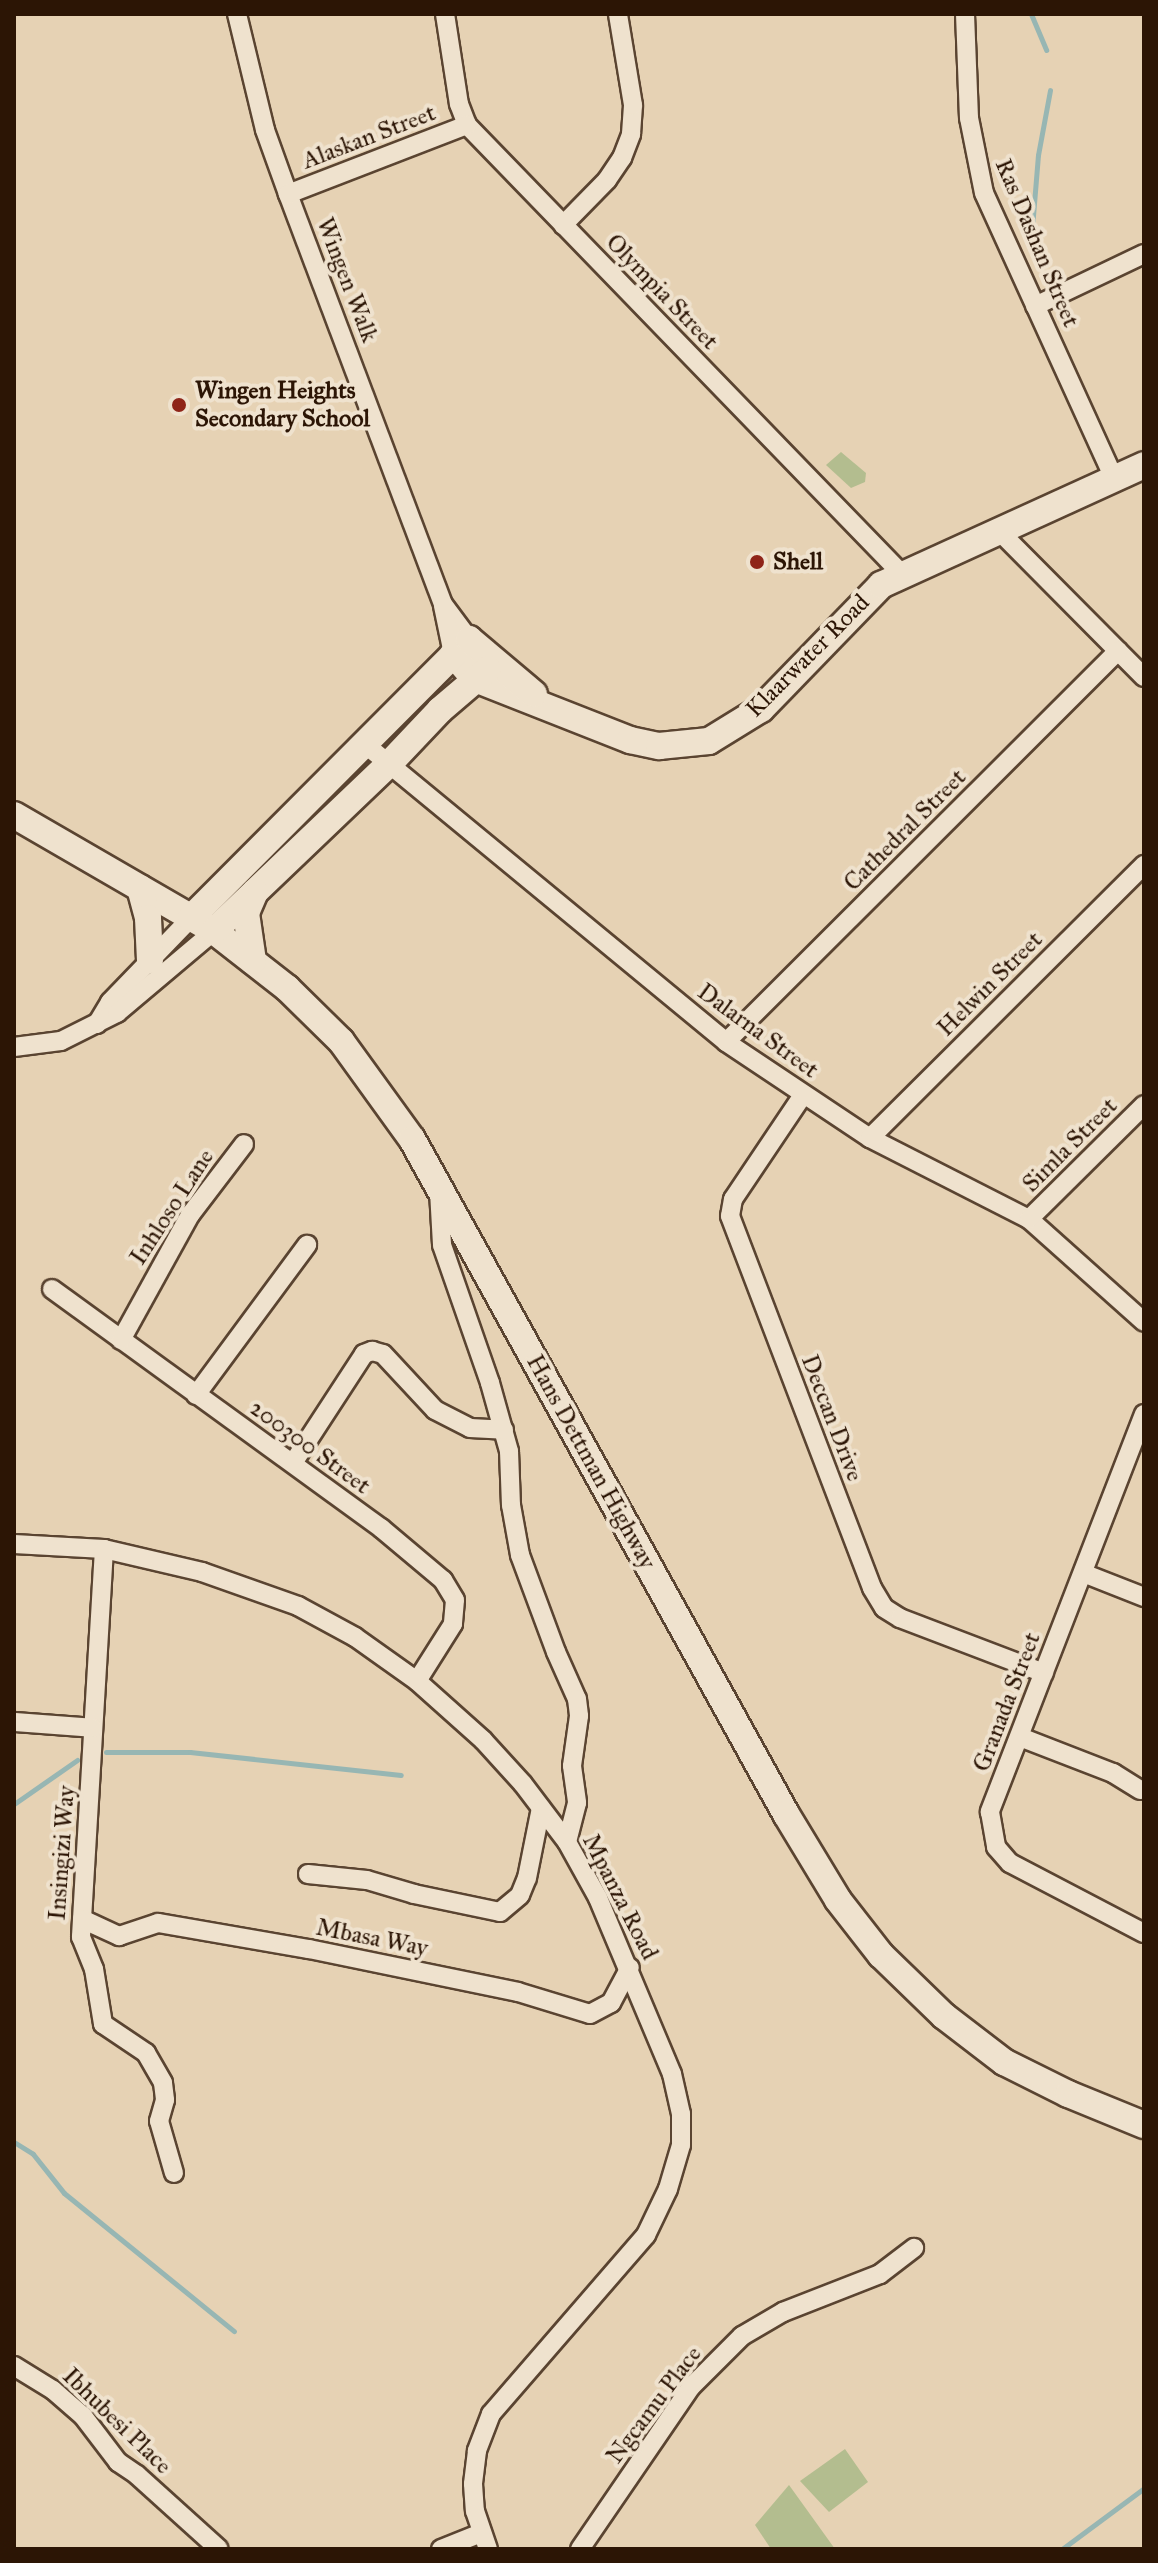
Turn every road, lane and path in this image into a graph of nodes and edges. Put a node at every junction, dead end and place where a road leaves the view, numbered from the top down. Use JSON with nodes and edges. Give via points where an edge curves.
{"nodes":[{"id":1,"x":237,"y":14,"type":"edge"},
{"id":2,"x":445,"y":14,"type":"edge"},
{"id":3,"x":618,"y":14,"type":"edge"},
{"id":4,"x":965,"y":14,"type":"edge"},
{"id":5,"x":467,"y":125,"type":"junction"},
{"id":6,"x":288,"y":194,"type":"junction"},
{"id":7,"x":563,"y":225,"type":"junction"},
{"id":8,"x":1144,"y":254,"type":"edge"},
{"id":9,"x":1035,"y":306,"type":"junction"},
{"id":10,"x":1144,"y":465,"type":"edge"},
{"id":11,"x":1114,"y":478,"type":"junction"},
{"id":12,"x":998,"y":530,"type":"junction"},
{"id":13,"x":902,"y":574,"type":"junction"},
{"id":14,"x":461,"y":646,"type":"junction"},
{"id":15,"x":1118,"y":651,"type":"junction"},
{"id":16,"x":485,"y":672,"type":"junction"},
{"id":17,"x":1144,"y":677,"type":"edge"},
{"id":18,"x":366,"y":745,"type":"junction"},
{"id":19,"x":389,"y":764,"type":"junction"},
{"id":20,"x":14,"y":815,"type":"edge"},
{"id":21,"x":1144,"y":865,"type":"edge"},
{"id":22,"x":140,"y":888,"type":"junction"},
{"id":23,"x":257,"y":889,"type":"junction"},
{"id":24,"x":203,"y":924,"type":"junction"},
{"id":25,"x":150,"y":960,"type":"junction"},
{"id":26,"x":253,"y":961,"type":"junction"},
{"id":27,"x":97,"y":1024,"type":"junction"},
{"id":28,"x":726,"y":1042,"type":"junction"},
{"id":29,"x":14,"y":1047,"type":"edge"},
{"id":30,"x":803,"y":1095,"type":"junction"},
{"id":31,"x":1144,"y":1105,"type":"edge"},
{"id":32,"x":870,"y":1138,"type":"junction"},
{"id":33,"x":244,"y":1144,"type":"dead end"},
{"id":34,"x":439,"y":1187,"type":"junction"},
{"id":35,"x":1029,"y":1219,"type":"junction"},
{"id":36,"x":307,"y":1245,"type":"dead end"},
{"id":37,"x":52,"y":1289,"type":"dead end"},
{"id":38,"x":1144,"y":1322,"type":"edge"},
{"id":39,"x":121,"y":1340,"type":"junction"},
{"id":40,"x":196,"y":1395,"type":"junction"},
{"id":41,"x":1144,"y":1414,"type":"edge"},
{"id":42,"x":504,"y":1430,"type":"junction"},
{"id":43,"x":293,"y":1463,"type":"junction"},
{"id":44,"x":14,"y":1544,"type":"edge"},
{"id":45,"x":104,"y":1549,"type":"junction"},
{"id":46,"x":1083,"y":1573,"type":"junction"},
{"id":47,"x":1144,"y":1597,"type":"edge"},
{"id":48,"x":1044,"y":1673,"type":"junction"},
{"id":49,"x":417,"y":1681,"type":"junction"},
{"id":50,"x":14,"y":1722,"type":"edge"},
{"id":51,"x":93,"y":1728,"type":"junction"},
{"id":52,"x":1020,"y":1737,"type":"junction"},
{"id":53,"x":1140,"y":1790,"type":"dead end"},
{"id":54,"x":541,"y":1808,"type":"junction"},
{"id":55,"x":567,"y":1842,"type":"junction"},
{"id":56,"x":308,"y":1874,"type":"dead end"},
{"id":57,"x":82,"y":1919,"type":"junction"},
{"id":58,"x":1144,"y":1933,"type":"edge"},
{"id":59,"x":630,"y":1968,"type":"junction"},
{"id":60,"x":1144,"y":2125,"type":"edge"},
{"id":61,"x":174,"y":2173,"type":"dead end"},
{"id":62,"x":914,"y":2248,"type":"dead end"},
{"id":63,"x":14,"y":2366,"type":"edge"},
{"id":64,"x":484,"y":2541,"type":"edge"},
{"id":65,"x":449,"y":2548,"type":"edge"},
{"id":66,"x":219,"y":2549,"type":"edge"},
{"id":67,"x":580,"y":2549,"type":"edge"}],
"edges":[{"from":1,"to":6,"type":"street","name":"Wingen Walk","via":[[265,130]]},
{"from":2,"to":5,"type":"street","name":"Olympia Street"},
{"from":3,"to":7,"type":"street","via":[[633,105],[631,134],[607,180]]},
{"from":4,"to":9,"type":"street","name":"Ras Dashan Street","via":[[973,149],[984,193]]},
{"from":5,"to":6,"type":"street","name":"Alaskan Street"},
{"from":5,"to":7,"type":"street","name":"Olympia Street"},
{"from":6,"to":14,"type":"street","name":"Wingen Walk"},
{"from":7,"to":13,"type":"street","name":"Olympia Street"},
{"from":8,"to":9,"type":"street"},
{"from":9,"to":11,"type":"street","name":"Ras Dashan Street"},
{"from":10,"to":11,"type":"street","name":"Klaarwater Road"},
{"from":11,"to":12,"type":"street","name":"Klaarwater Road"},
{"from":12,"to":13,"type":"street","name":"Klaarwater Road"},
{"from":12,"to":15,"type":"street"},
{"from":13,"to":16,"type":"street","name":"Klaarwater Road","via":[[867,596],[761,709],[709,741],[659,746],[630,740],[554,707],[521,699]]},
{"from":14,"to":16,"type":"street","name":"Klaarwater Road"},
{"from":14,"to":18,"type":"street"},
{"from":15,"to":17,"type":"street"},
{"from":15,"to":28,"type":"street","name":"Cathedral Street"},
{"from":16,"to":19,"type":"street"},
{"from":18,"to":19,"type":"street","name":"Dalarna Street"},
{"from":18,"to":24,"type":"street"},
{"from":19,"to":23,"type":"street"},
{"from":19,"to":28,"type":"street","name":"Dalarna Street"},
{"from":20,"to":22,"type":"street","name":"Hans Dettman Highway"},
{"from":21,"to":32,"type":"street","name":"Helwin Street"},
{"from":22,"to":24,"type":"street","name":"Hans Dettman Highway"},
{"from":22,"to":25,"type":"street"},
{"from":23,"to":24,"type":"street"},
{"from":23,"to":26,"type":"street","via":[[246,913]]},
{"from":24,"to":25,"type":"street"},
{"from":24,"to":26,"type":"street","name":"Hans Dettman Highway"},
{"from":24,"to":27,"type":"street","via":[[117,1013]]},
{"from":25,"to":27,"type":"street","via":[[110,1002]]},
{"from":26,"to":34,"type":"street","name":"Hans Dettman Highway","via":[[341,1041],[412,1139]]},
{"from":27,"to":29,"type":"street","via":[[61,1041]]},
{"from":28,"to":30,"type":"street","name":"Dalarna Street"},
{"from":30,"to":32,"type":"street","name":"Dalarna Street"},
{"from":30,"to":48,"type":"street","name":"Deccan Drive","via":[[733,1199],[730,1216],[872,1588],[884,1608],[900,1618]]},
{"from":31,"to":35,"type":"street","name":"Simla Street"},
{"from":32,"to":35,"type":"street","name":"Dalarna Street"},
{"from":33,"to":39,"type":"street","name":"Inhloso Lane","via":[[190,1215]]},
{"from":34,"to":42,"type":"street","via":[[442,1245]]},
{"from":34,"to":60,"type":"street","name":"Hans Dettman Highway","via":[[838,1900],[881,1955],[944,2016],[1004,2062]]},
{"from":35,"to":38,"type":"street","name":"Dalarna Street"},
{"from":36,"to":40,"type":"street"},
{"from":37,"to":39,"type":"street","name":"200300 Street"},
{"from":39,"to":40,"type":"street","name":"200300 Street"},
{"from":40,"to":43,"type":"street","name":"200300 Street"},
{"from":41,"to":46,"type":"street","name":"Granada Street"},
{"from":42,"to":43,"type":"street","via":[[470,1428],[435,1410],[383,1354],[372,1351],[364,1354]]},
{"from":42,"to":55,"type":"street","via":[[520,1555],[577,1699],[572,1760],[577,1803]]},
{"from":43,"to":49,"type":"street","name":"200300 Street","via":[[381,1528],[453,1593],[453,1624]]},
{"from":44,"to":45,"type":"street","name":"Mpanza Road"},
{"from":45,"to":49,"type":"street","name":"Mpanza Road","via":[[202,1572],[298,1606],[355,1637]]},
{"from":45,"to":51,"type":"street","name":"Insingizi Way"},
{"from":46,"to":47,"type":"street"},
{"from":46,"to":48,"type":"street","name":"Granada Street"},
{"from":48,"to":52,"type":"street","name":"Granada Street"},
{"from":49,"to":54,"type":"street","name":"Mpanza Road","via":[[483,1740]]},
{"from":50,"to":51,"type":"street"},
{"from":51,"to":57,"type":"street","name":"Insingizi Way"},
{"from":52,"to":53,"type":"street","via":[[1113,1773]]},
{"from":52,"to":58,"type":"street","name":"Granada Street","via":[[990,1812],[996,1847],[1010,1863]]},
{"from":54,"to":55,"type":"street","name":"Mpanza Road"},
{"from":54,"to":56,"type":"street","via":[[527,1878],[520,1895],[500,1912],[367,1880]]},
{"from":55,"to":59,"type":"street","name":"Mpanza Road"},
{"from":57,"to":59,"type":"street","name":"Mbasa Way","via":[[119,1936],[158,1923],[309,1949],[518,1992],[590,2014],[611,2003]]},
{"from":57,"to":61,"type":"street","name":"Insingizi Way","via":[[82,1943],[94,1969],[101,2020],[146,2053],[163,2083],[159,2121]]},
{"from":59,"to":64,"type":"street","name":"Mpanza Road","via":[[672,2074],[681,2145],[646,2235],[491,2414],[477,2451],[473,2484]]},
{"from":62,"to":67,"type":"street","name":"Ngcamu Place","via":[[867,2281],[760,2323],[723,2353],[691,2387]]},
{"from":63,"to":66,"type":"street","name":"Ibhubesi Place","via":[[83,2416],[118,2462]]},
{"from":64,"to":65,"type":"street"}]}
